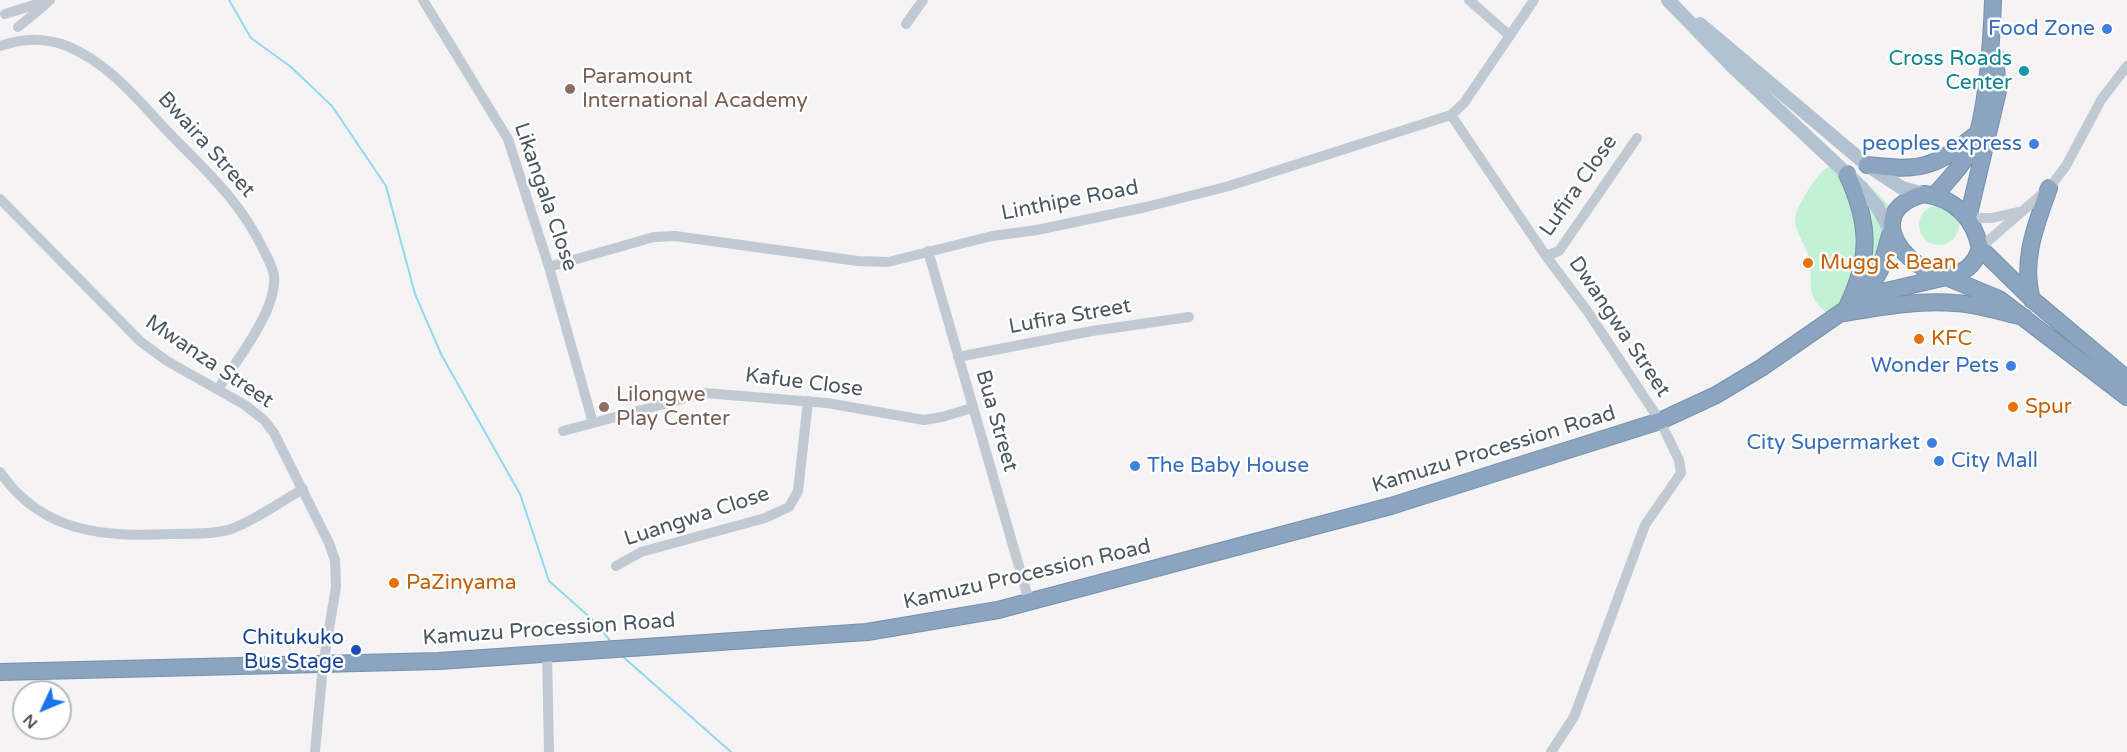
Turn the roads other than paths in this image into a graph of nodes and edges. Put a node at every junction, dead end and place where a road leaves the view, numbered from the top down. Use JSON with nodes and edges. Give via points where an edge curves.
{"nodes":[{"id":1,"x":50,"y":0,"type":"edge"},
{"id":2,"x":423,"y":0,"type":"edge"},
{"id":3,"x":924,"y":0,"type":"edge"},
{"id":4,"x":1469,"y":0,"type":"edge"},
{"id":5,"x":1534,"y":0,"type":"edge"},
{"id":6,"x":1668,"y":0,"type":"edge"},
{"id":7,"x":1674,"y":0,"type":"edge"},
{"id":8,"x":1994,"y":0,"type":"edge"},
{"id":9,"x":2,"y":14,"type":"edge"},
{"id":10,"x":906,"y":24,"type":"dead end"},
{"id":11,"x":18,"y":27,"type":"junction"},
{"id":12,"x":1510,"y":36,"type":"junction"},
{"id":13,"x":1992,"y":39,"type":"junction"},
{"id":14,"x":22,"y":40,"type":"junction"},
{"id":15,"x":0,"y":46,"type":"edge"},
{"id":16,"x":2127,"y":66,"type":"edge"},
{"id":17,"x":1451,"y":115,"type":"junction"},
{"id":18,"x":1978,"y":133,"type":"junction"},
{"id":19,"x":1637,"y":138,"type":"dead end"},
{"id":20,"x":1867,"y":165,"type":"junction"},
{"id":21,"x":1847,"y":174,"type":"junction"},
{"id":22,"x":2049,"y":188,"type":"junction"},
{"id":23,"x":1929,"y":194,"type":"junction"},
{"id":24,"x":0,"y":199,"type":"edge"},
{"id":25,"x":2024,"y":210,"type":"junction"},
{"id":26,"x":1968,"y":218,"type":"junction"},
{"id":27,"x":1891,"y":232,"type":"junction"},
{"id":28,"x":1980,"y":248,"type":"junction"},
{"id":29,"x":928,"y":251,"type":"junction"},
{"id":30,"x":1549,"y":255,"type":"junction"},
{"id":31,"x":549,"y":267,"type":"junction"},
{"id":32,"x":1946,"y":277,"type":"junction"},
{"id":33,"x":1865,"y":296,"type":"junction"},
{"id":34,"x":2033,"y":300,"type":"junction"},
{"id":35,"x":1844,"y":313,"type":"junction"},
{"id":36,"x":1189,"y":317,"type":"dead end"},
{"id":37,"x":2024,"y":317,"type":"junction"},
{"id":38,"x":958,"y":357,"type":"junction"},
{"id":39,"x":2127,"y":379,"type":"edge"},
{"id":40,"x":218,"y":390,"type":"junction"},
{"id":41,"x":2127,"y":397,"type":"edge"},
{"id":42,"x":808,"y":401,"type":"junction"},
{"id":43,"x":972,"y":408,"type":"junction"},
{"id":44,"x":1659,"y":421,"type":"junction"},
{"id":45,"x":593,"y":423,"type":"junction"},
{"id":46,"x":563,"y":431,"type":"dead end"},
{"id":47,"x":0,"y":472,"type":"edge"},
{"id":48,"x":303,"y":489,"type":"junction"},
{"id":49,"x":616,"y":566,"type":"dead end"},
{"id":50,"x":1029,"y":601,"type":"junction"},
{"id":51,"x":547,"y":653,"type":"junction"},
{"id":52,"x":323,"y":665,"type":"junction"},
{"id":53,"x":0,"y":672,"type":"edge"},
{"id":54,"x":315,"y":752,"type":"edge"},
{"id":55,"x":549,"y":752,"type":"edge"},
{"id":56,"x":1551,"y":752,"type":"edge"}],
"edges":[{"from":1,"to":9,"type":"street"},
{"from":1,"to":11,"type":"street"},
{"from":2,"to":31,"type":"street","name":"Likangala Close","via":[[508,139]]},
{"from":3,"to":10,"type":"street"},
{"from":4,"to":12,"type":"street"},
{"from":5,"to":12,"type":"street"},
{"from":6,"to":21,"type":"main road"},
{"from":7,"to":20,"type":"main road"},
{"from":8,"to":13,"type":"highway"},
{"from":9,"to":11,"type":"street"},
{"from":11,"to":14,"type":"street"},
{"from":12,"to":17,"type":"street","via":[[1464,103]]},
{"from":13,"to":18,"type":"highway"},
{"from":13,"to":26,"type":"highway","via":[[1998,91]]},
{"from":14,"to":15,"type":"street","name":"Bwaira Street"},
{"from":14,"to":40,"type":"street","name":"Bwaira Street","via":[[47,40],[68,46],[118,78],[226,190],[259,240],[273,270],[271,295],[258,326]]},
{"from":16,"to":22,"type":"street","via":[[2101,100],[2066,166]]},
{"from":17,"to":29,"type":"street","name":"Linthipe Road","via":[[1229,186]]},
{"from":17,"to":30,"type":"street","name":"Dwangwa Street"},
{"from":18,"to":20,"type":"highway","via":[[1943,160],[1924,167]]},
{"from":18,"to":23,"type":"highway","via":[[1963,162]]},
{"from":19,"to":30,"type":"street","name":"Lufira Close","via":[[1559,251]]},
{"from":20,"to":23,"type":"main road","via":[[1902,188]]},
{"from":21,"to":27,"type":"main road","via":[[1871,199]]},
{"from":21,"to":35,"type":"highway","via":[[1859,199],[1866,236],[1857,279]]},
{"from":22,"to":25,"type":"street"},
{"from":22,"to":34,"type":"highway","via":[[2027,264]]},
{"from":23,"to":26,"type":"highway","via":[[1950,202]]},
{"from":23,"to":27,"type":"highway","via":[[1900,204],[1892,218]]},
{"from":24,"to":40,"type":"street","name":"Mwanza Street","via":[[141,342]]},
{"from":25,"to":26,"type":"street","via":[[2001,217]]},
{"from":25,"to":28,"type":"street"},
{"from":26,"to":28,"type":"highway"},
{"from":27,"to":32,"type":"highway","via":[[1918,264]]},
{"from":27,"to":33,"type":"highway","via":[[1880,270]]},
{"from":28,"to":32,"type":"highway","via":[[1971,267]]},
{"from":28,"to":34,"type":"highway"},
{"from":29,"to":31,"type":"street","name":"Linthipe Road","via":[[874,262],[675,236],[654,237]]},
{"from":29,"to":38,"type":"street","name":"Bua Street"},
{"from":30,"to":44,"type":"street","name":"Dwangwa Street"},
{"from":31,"to":45,"type":"street","name":"Likangala Close"},
{"from":32,"to":33,"type":"highway"},
{"from":32,"to":37,"type":"highway","via":[[1999,299]]},
{"from":33,"to":35,"type":"highway","name":"Kamuzu Procession Road"},
{"from":34,"to":39,"type":"highway"},
{"from":35,"to":37,"type":"highway","via":[[1940,302]]},
{"from":35,"to":44,"type":"highway","name":"Kamuzu Procession Road","via":[[1716,395]]},
{"from":36,"to":38,"type":"street","name":"Lufira Street"},
{"from":37,"to":41,"type":"highway"},
{"from":38,"to":43,"type":"street","name":"Bua Street"},
{"from":40,"to":48,"type":"street","name":"Mwanza Street","via":[[254,411],[270,426]]},
{"from":42,"to":43,"type":"street","name":"Kafue Close","via":[[924,420]]},
{"from":42,"to":45,"type":"street","name":"Kafue Close","via":[[705,393]]},
{"from":42,"to":49,"type":"street","name":"Luangwa Close","via":[[798,491],[789,507],[765,518],[640,552]]},
{"from":43,"to":50,"type":"street","name":"Bua Street"},
{"from":44,"to":50,"type":"highway","name":"Kamuzu Procession Road","via":[[1392,506]]},
{"from":44,"to":56,"type":"street","name":"Dwangwa Street","via":[[1682,473],[1645,525],[1574,717]]},
{"from":45,"to":46,"type":"street","name":"Kafue Close"},
{"from":47,"to":48,"type":"street","via":[[21,498],[55,519],[115,536],[228,530]]},
{"from":48,"to":52,"type":"street","name":"Mwanza Street","via":[[334,560],[335,596]]},
{"from":50,"to":51,"type":"highway","name":"Kamuzu Procession Road","via":[[954,619],[867,632]]},
{"from":51,"to":52,"type":"highway","name":"Kamuzu Procession Road"},
{"from":51,"to":55,"type":"street"},
{"from":52,"to":53,"type":"highway","name":"Kamuzu Procession Road"},
{"from":52,"to":54,"type":"street","name":"Mwanza Street"}]}
